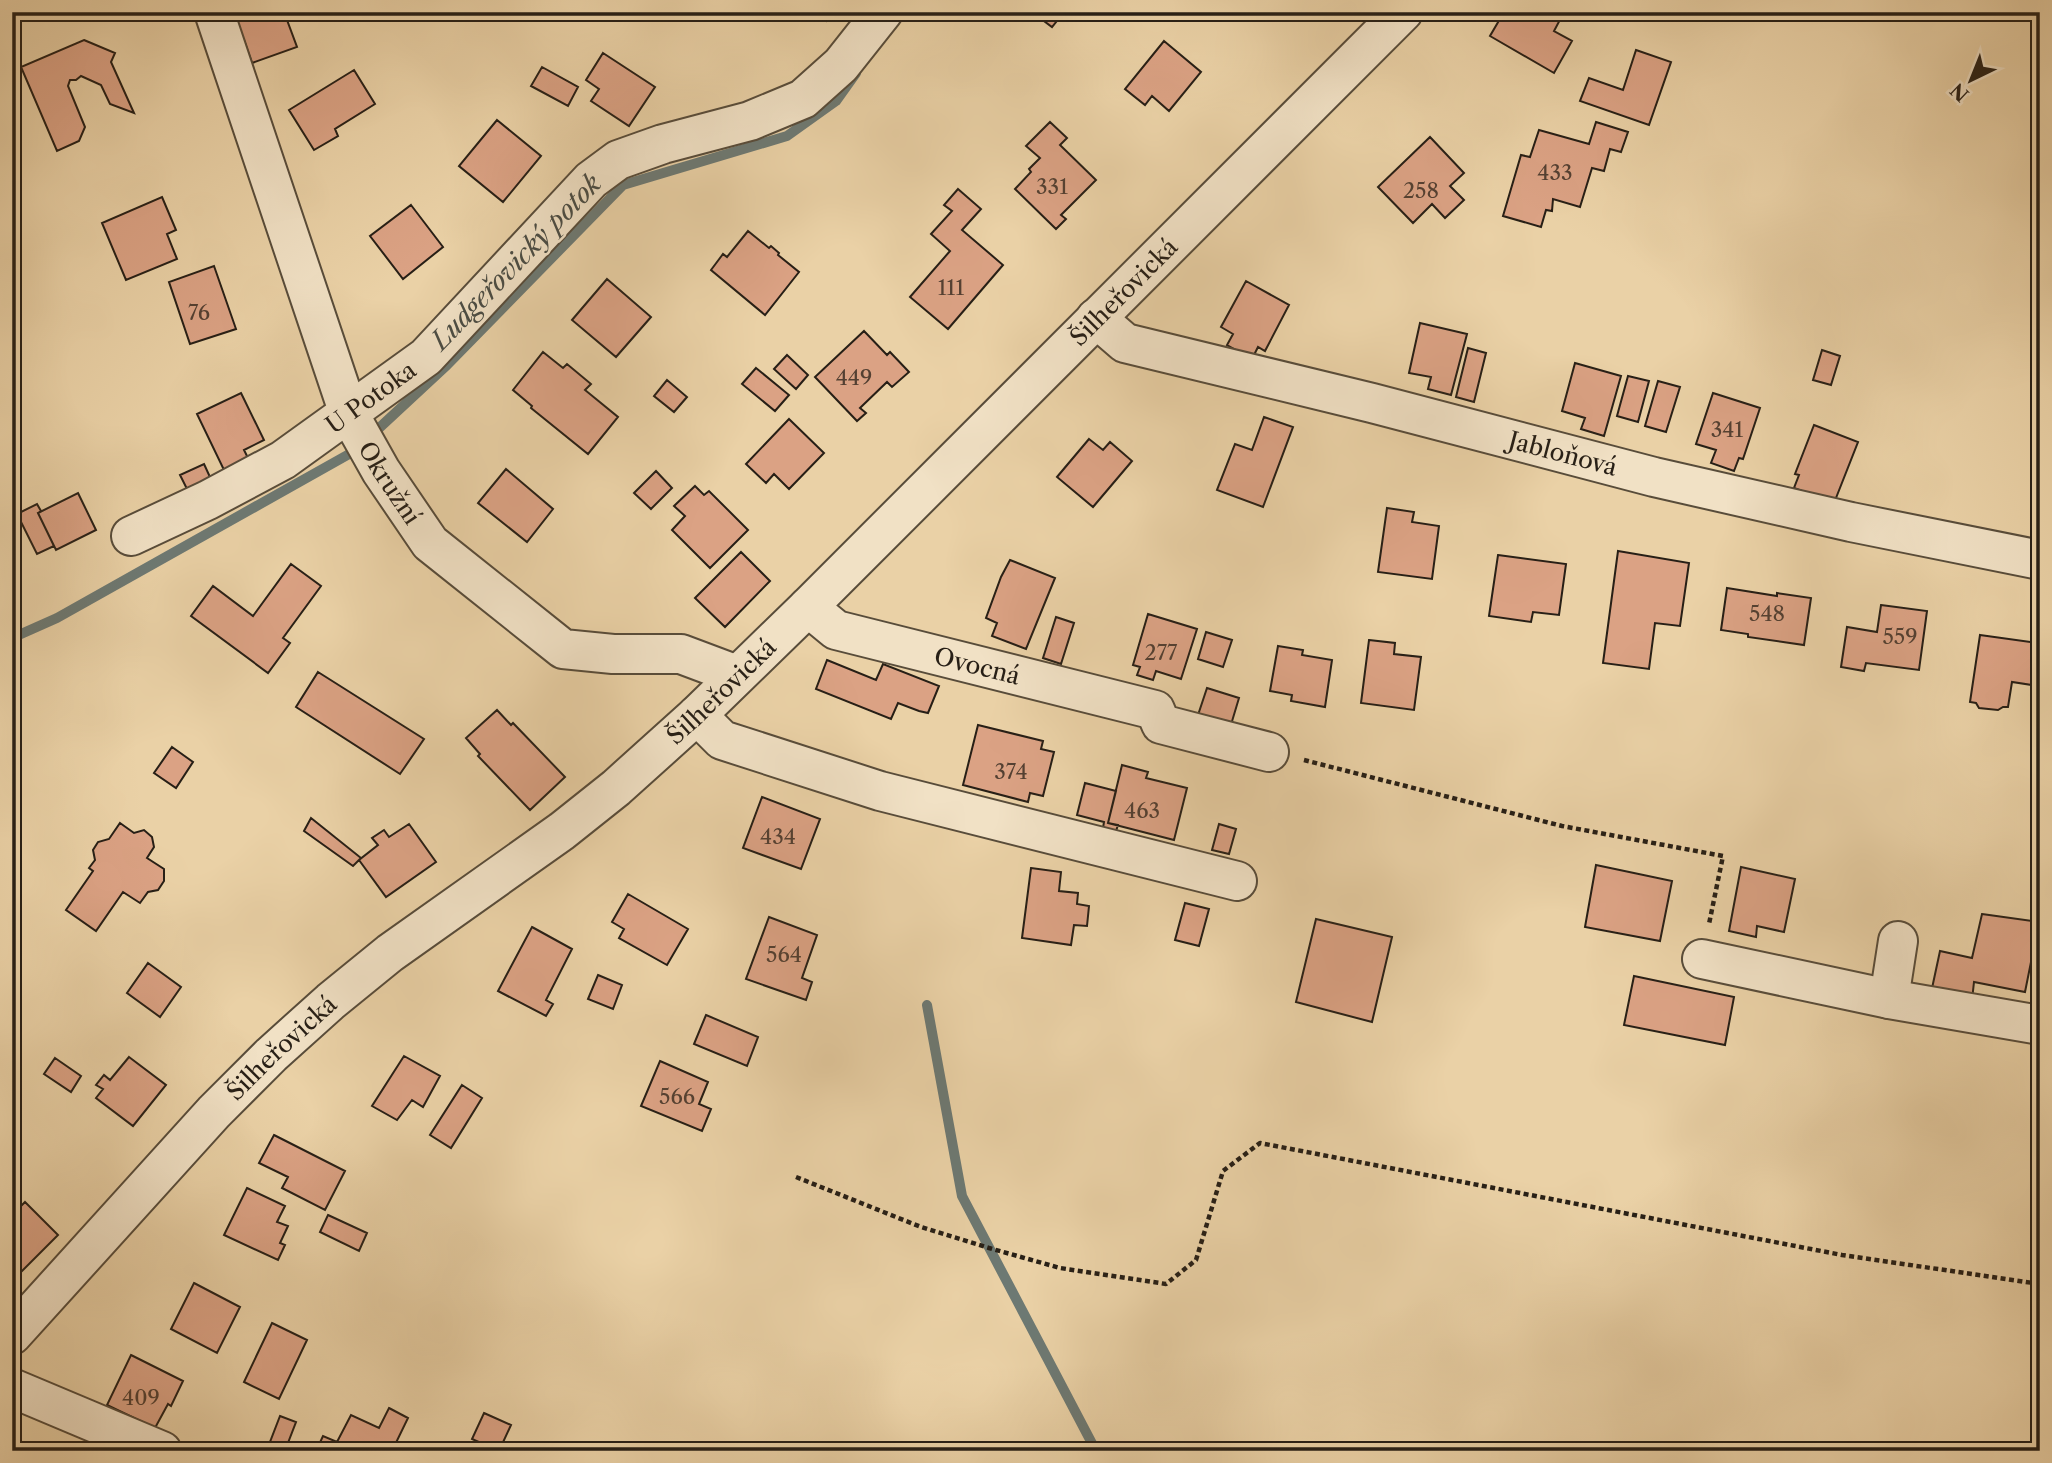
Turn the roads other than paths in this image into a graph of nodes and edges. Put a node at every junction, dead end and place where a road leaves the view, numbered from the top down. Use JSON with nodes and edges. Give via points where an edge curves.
{"nodes":[{"id":1,"x":214,"y":12,"type":"edge"},
{"id":2,"x":883,"y":12,"type":"edge"},
{"id":3,"x":1402,"y":12,"type":"edge"},
{"id":4,"x":1096,"y":318,"type":"junction"},
{"id":5,"x":349,"y":414,"type":"junction"},
{"id":6,"x":131,"y":536,"type":"dead end"},
{"id":7,"x":2040,"y":560,"type":"edge"},
{"id":8,"x":808,"y":607,"type":"junction"},
{"id":9,"x":737,"y":675,"type":"junction"},
{"id":10,"x":697,"y":715,"type":"junction"},
{"id":11,"x":1269,"y":752,"type":"road end"},
{"id":12,"x":1237,"y":881,"type":"dead end"},
{"id":13,"x":1898,"y":942,"type":"dead end"},
{"id":14,"x":1702,"y":959,"type":"road end"},
{"id":15,"x":1889,"y":999,"type":"junction"},
{"id":16,"x":2040,"y":1025,"type":"edge"},
{"id":17,"x":12,"y":1335,"type":"edge"},
{"id":18,"x":12,"y":1388,"type":"edge"},
{"id":19,"x":162,"y":1451,"type":"edge"}],
"edges":[{"from":1,"to":5,"type":"street","name":"Okružní"},
{"from":2,"to":5,"type":"street","name":"U Potoka","via":[[841,65],[803,99],[750,121],[618,160],[592,180],[426,357]]},
{"from":3,"to":4,"type":"street","name":"Šilheřovická"},
{"from":4,"to":7,"type":"street","name":"Jabloňová","via":[[1125,343],[1654,477]]},
{"from":4,"to":8,"type":"street","name":"Šilheřovická"},
{"from":5,"to":6,"type":"street","name":"U Potoka","via":[[283,460]]},
{"from":5,"to":9,"type":"street","name":"Okružní","via":[[430,543],[563,649],[681,654]]},
{"from":8,"to":9,"type":"street","name":"Šilheřovická"},
{"from":8,"to":11,"type":"street","name":"Ovocná","via":[[836,630],[1155,710],[1161,723]]},
{"from":9,"to":10,"type":"street","name":"Šilheřovická"},
{"from":10,"to":12,"type":"street","via":[[722,740],[880,791]]},
{"from":10,"to":17,"type":"street","name":"Šilheřovická","via":[[616,788],[390,953],[271,1055]]},
{"from":13,"to":15,"type":"street"},
{"from":14,"to":15,"type":"street"},
{"from":15,"to":16,"type":"street"},
{"from":18,"to":19,"type":"street"}]}
